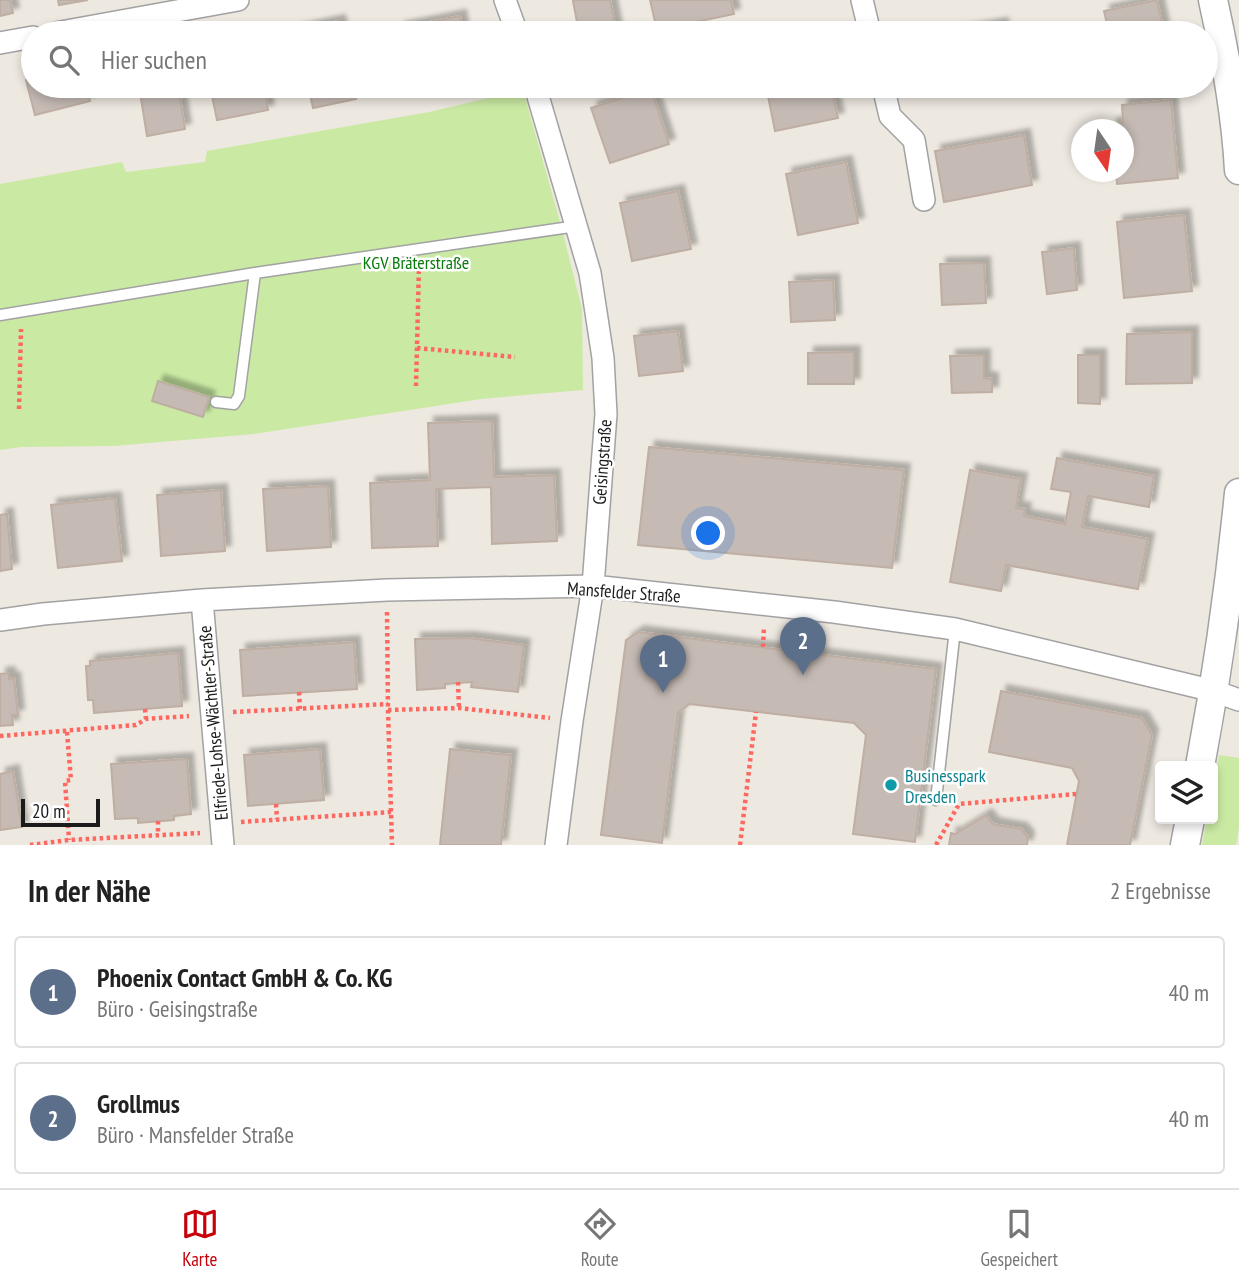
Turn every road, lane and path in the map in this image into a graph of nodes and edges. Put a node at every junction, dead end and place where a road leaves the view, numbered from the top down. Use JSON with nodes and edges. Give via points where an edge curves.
{"nodes":[{"id":1,"x":238,"y":0,"type":"edge"},
{"id":2,"x":505,"y":0,"type":"edge"},
{"id":3,"x":862,"y":0,"type":"edge"},
{"id":4,"x":1213,"y":0,"type":"edge"},
{"id":5,"x":122,"y":21,"type":"edge"},
{"id":6,"x":513,"y":21,"type":"edge"},
{"id":7,"x":867,"y":21,"type":"edge"},
{"id":8,"x":1218,"y":21,"type":"edge"},
{"id":9,"x":1218,"y":22,"type":"edge"},
{"id":10,"x":21,"y":39,"type":"edge"},
{"id":11,"x":0,"y":43,"type":"edge"},
{"id":12,"x":539,"y":98,"type":"edge"},
{"id":13,"x":886,"y":98,"type":"edge"},
{"id":14,"x":1239,"y":157,"type":"edge"},
{"id":15,"x":924,"y":200,"type":"dead end"},
{"id":16,"x":577,"y":226,"type":"junction"},
{"id":17,"x":419,"y":248,"type":"junction"},
{"id":18,"x":255,"y":273,"type":"junction"},
{"id":19,"x":21,"y":312,"type":"junction"},
{"id":20,"x":0,"y":315,"type":"edge"},
{"id":21,"x":417,"y":348,"type":"junction"},
{"id":22,"x":515,"y":357,"type":"dead end"},
{"id":23,"x":416,"y":386,"type":"dead end"},
{"id":24,"x":216,"y":402,"type":"dead end"},
{"id":25,"x":19,"y":409,"type":"dead end"},
{"id":26,"x":1239,"y":493,"type":"edge"},
{"id":27,"x":593,"y":586,"type":"junction"},
{"id":28,"x":387,"y":590,"type":"junction"},
{"id":29,"x":202,"y":600,"type":"junction"},
{"id":30,"x":0,"y":620,"type":"edge"},
{"id":31,"x":956,"y":629,"type":"junction"},
{"id":32,"x":458,"y":682,"type":"dead end"},
{"id":33,"x":299,"y":692,"type":"dead end"},
{"id":34,"x":1227,"y":695,"type":"edge"},
{"id":35,"x":388,"y":707,"type":"junction"},
{"id":36,"x":459,"y":708,"type":"junction"},
{"id":37,"x":145,"y":709,"type":"dead end"},
{"id":38,"x":300,"y":709,"type":"junction"},
{"id":39,"x":757,"y":712,"type":"dead end"},
{"id":40,"x":213,"y":713,"type":"junction"},
{"id":41,"x":146,"y":719,"type":"junction"},
{"id":42,"x":572,"y":721,"type":"junction"},
{"id":43,"x":67,"y":732,"type":"junction"},
{"id":44,"x":0,"y":736,"type":"edge"},
{"id":45,"x":1202,"y":761,"type":"edge"},
{"id":46,"x":1076,"y":794,"type":"dead end"},
{"id":47,"x":936,"y":800,"type":"dead end"},
{"id":48,"x":276,"y":804,"type":"dead end"},
{"id":49,"x":391,"y":812,"type":"junction"},
{"id":50,"x":277,"y":819,"type":"junction"},
{"id":51,"x":158,"y":821,"type":"dead end"},
{"id":52,"x":1189,"y":824,"type":"edge"},
{"id":53,"x":213,"y":828,"type":"junction"},
{"id":54,"x":159,"y":834,"type":"junction"},
{"id":55,"x":69,"y":840,"type":"junction"},
{"id":56,"x":60,"y":843,"type":"edge"},
{"id":57,"x":30,"y":845,"type":"edge"},
{"id":58,"x":223,"y":845,"type":"edge"},
{"id":59,"x":392,"y":845,"type":"edge"},
{"id":60,"x":555,"y":845,"type":"edge"},
{"id":61,"x":740,"y":845,"type":"edge"},
{"id":62,"x":936,"y":845,"type":"edge"},
{"id":63,"x":1185,"y":845,"type":"edge"}],
"edges":[{"from":1,"to":5,"type":"street"},
{"from":2,"to":6,"type":"street"},
{"from":3,"to":7,"type":"street"},
{"from":4,"to":8,"type":"street"},
{"from":9,"to":14,"type":"street"},
{"from":10,"to":11,"type":"street"},
{"from":12,"to":16,"type":"street","name":"Geisingstraße"},
{"from":13,"to":15,"type":"street","via":[[890,116],[914,140]]},
{"from":16,"to":17,"type":"lane"},
{"from":16,"to":27,"type":"street","name":"Geisingstraße","via":[[598,317],[606,414]]},
{"from":17,"to":18,"type":"lane"},
{"from":17,"to":21,"type":"path"},
{"from":18,"to":19,"type":"lane"},
{"from":18,"to":24,"type":"lane","via":[[239,396],[234,404]]},
{"from":19,"to":20,"type":"lane"},
{"from":19,"to":25,"type":"path"},
{"from":21,"to":22,"type":"path"},
{"from":21,"to":23,"type":"path"},
{"from":26,"to":34,"type":"street"},
{"from":27,"to":28,"type":"street","name":"Mansfelder Straße"},
{"from":27,"to":31,"type":"street","name":"Mansfelder Straße"},
{"from":27,"to":42,"type":"street","name":"Geisingstraße"},
{"from":28,"to":29,"type":"street","name":"Mansfelder Straße"},
{"from":28,"to":35,"type":"path"},
{"from":29,"to":30,"type":"street","name":"Mansfelder Straße"},
{"from":29,"to":40,"type":"street","name":"Elfriede-Lohse-Wächtler-Straße"},
{"from":31,"to":34,"type":"street","name":"Mansfelder Straße"},
{"from":31,"to":47,"type":"lane"},
{"from":32,"to":36,"type":"path"},
{"from":33,"to":38,"type":"path"},
{"from":34,"to":45,"type":"street"},
{"from":35,"to":36,"type":"path"},
{"from":35,"to":38,"type":"path"},
{"from":35,"to":49,"type":"path"},
{"from":36,"to":42,"type":"path"},
{"from":37,"to":41,"type":"path"},
{"from":38,"to":40,"type":"path"},
{"from":39,"to":61,"type":"path"},
{"from":40,"to":41,"type":"path"},
{"from":40,"to":53,"type":"street","name":"Elfriede-Lohse-Wächtler-Straße"},
{"from":41,"to":43,"type":"path","via":[[136,726]]},
{"from":42,"to":60,"type":"street","name":"Geisingstraße"},
{"from":43,"to":44,"type":"path"},
{"from":43,"to":55,"type":"path"},
{"from":46,"to":62,"type":"path","via":[[959,804]]},
{"from":48,"to":50,"type":"path"},
{"from":49,"to":50,"type":"path"},
{"from":49,"to":59,"type":"path"},
{"from":50,"to":53,"type":"path"},
{"from":51,"to":54,"type":"path"},
{"from":52,"to":63,"type":"street"},
{"from":53,"to":54,"type":"path"},
{"from":53,"to":58,"type":"street","name":"Elfriede-Lohse-Wächtler-Straße"},
{"from":54,"to":55,"type":"path"},
{"from":55,"to":56,"type":"path"},
{"from":56,"to":57,"type":"path"}]}
